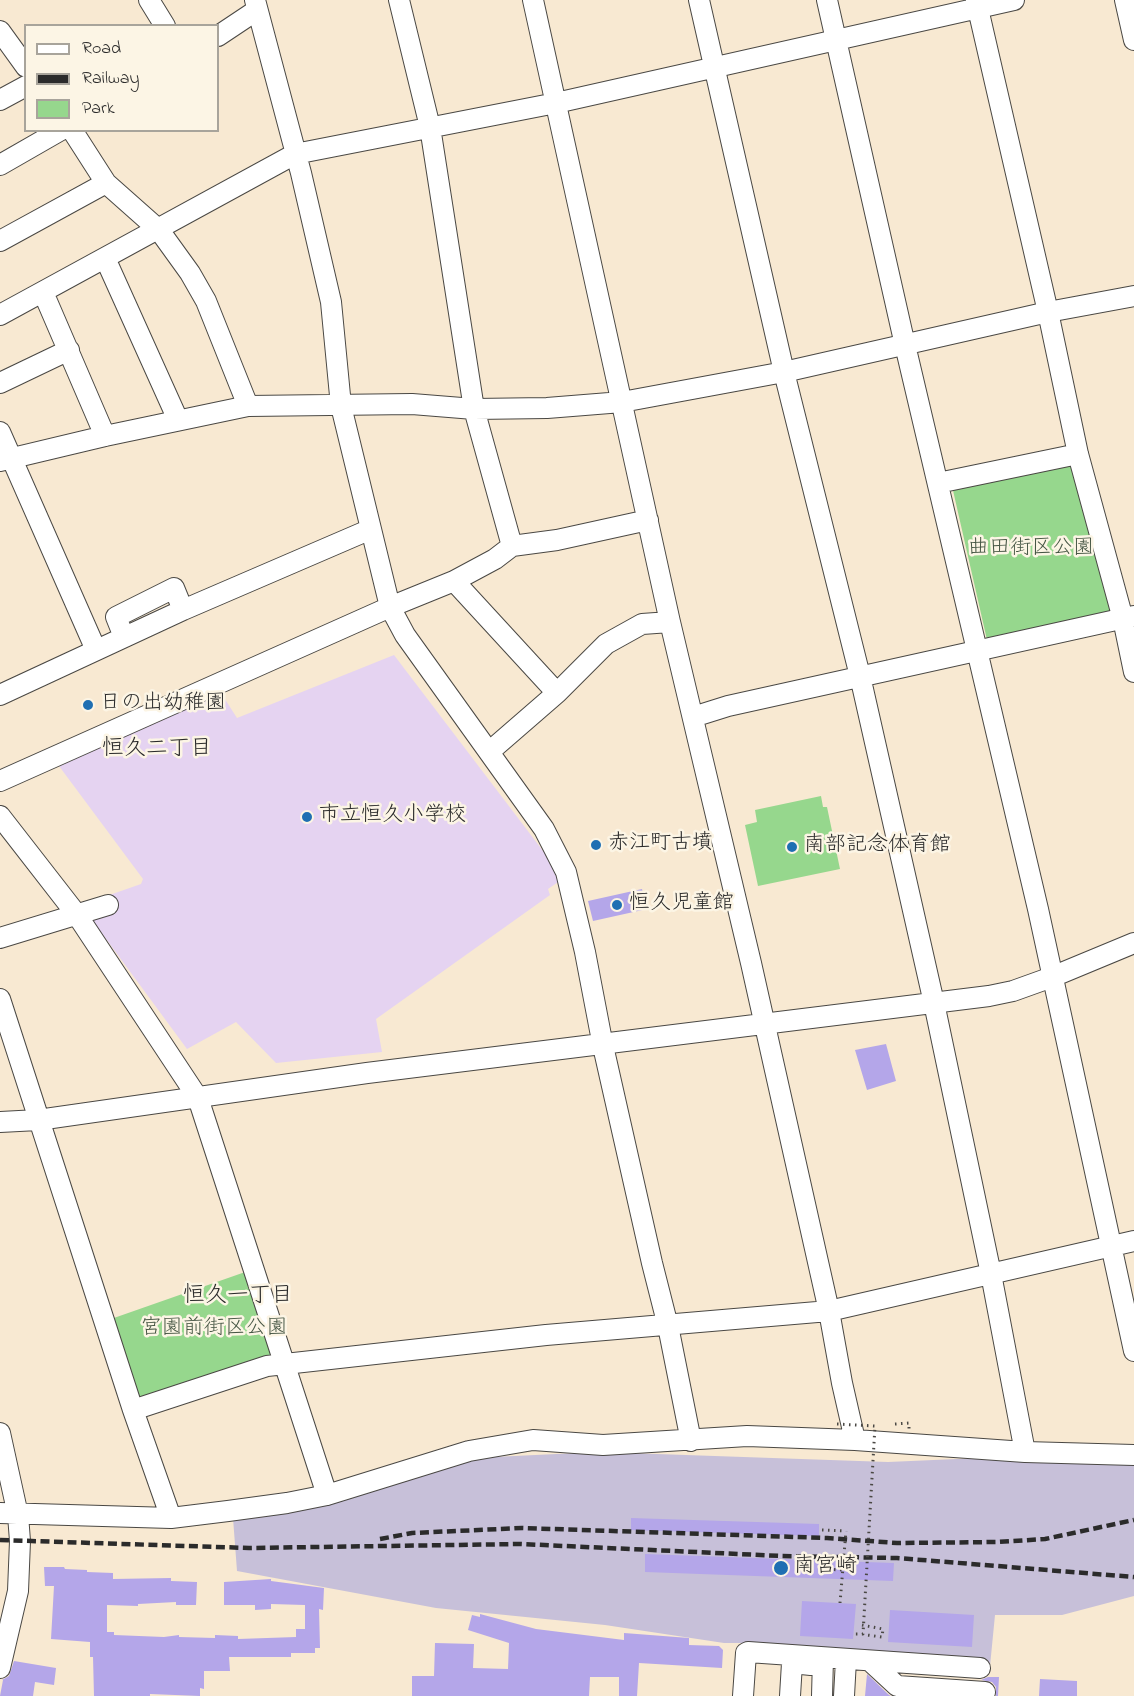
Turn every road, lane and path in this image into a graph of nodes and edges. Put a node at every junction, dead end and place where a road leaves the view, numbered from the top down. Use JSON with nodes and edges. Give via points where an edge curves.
{"nodes":[{"id":1,"x":149,"y":0,"type":"edge"},
{"id":2,"x":399,"y":0,"type":"edge"},
{"id":3,"x":532,"y":0,"type":"edge"},
{"id":4,"x":699,"y":0,"type":"edge"},
{"id":5,"x":827,"y":0,"type":"edge"},
{"id":6,"x":1014,"y":0,"type":"edge"},
{"id":7,"x":1125,"y":0,"type":"edge"},
{"id":8,"x":256,"y":5,"type":"edge"},
{"id":9,"x":976,"y":5,"type":"edge"},
{"id":10,"x":164,"y":24,"type":"edge"},
{"id":11,"x":0,"y":31,"type":"edge"},
{"id":12,"x":219,"y":35,"type":"edge"},
{"id":13,"x":1134,"y":40,"type":"edge"},
{"id":14,"x":836,"y":41,"type":"junction"},
{"id":15,"x":24,"y":64,"type":"edge"},
{"id":16,"x":714,"y":66,"type":"junction"},
{"id":17,"x":24,"y":87,"type":"edge"},
{"id":18,"x":0,"y":100,"type":"edge"},
{"id":19,"x":556,"y":103,"type":"junction"},
{"id":20,"x":430,"y":127,"type":"junction"},
{"id":21,"x":58,"y":132,"type":"edge"},
{"id":22,"x":73,"y":132,"type":"edge"},
{"id":23,"x":295,"y":154,"type":"junction"},
{"id":24,"x":0,"y":165,"type":"edge"},
{"id":25,"x":106,"y":183,"type":"junction"},
{"id":26,"x":159,"y":230,"type":"junction"},
{"id":27,"x":0,"y":241,"type":"edge"},
{"id":28,"x":105,"y":258,"type":"junction"},
{"id":29,"x":43,"y":292,"type":"junction"},
{"id":30,"x":1134,"y":296,"type":"edge"},
{"id":31,"x":1048,"y":312,"type":"junction"},
{"id":32,"x":0,"y":315,"type":"edge"},
{"id":33,"x":905,"y":345,"type":"junction"},
{"id":34,"x":69,"y":350,"type":"junction"},
{"id":35,"x":784,"y":372,"type":"junction"},
{"id":36,"x":0,"y":383,"type":"edge"},
{"id":37,"x":622,"y":402,"type":"junction"},
{"id":38,"x":248,"y":406,"type":"junction"},
{"id":39,"x":341,"y":406,"type":"junction"},
{"id":40,"x":474,"y":409,"type":"junction"},
{"id":41,"x":178,"y":420,"type":"junction"},
{"id":42,"x":0,"y":432,"type":"edge"},
{"id":43,"x":105,"y":436,"type":"junction"},
{"id":44,"x":1078,"y":454,"type":"junction"},
{"id":45,"x":6,"y":460,"type":"edge"},
{"id":46,"x":939,"y":483,"type":"junction"},
{"id":47,"x":648,"y":520,"type":"junction"},
{"id":48,"x":371,"y":530,"type":"junction"},
{"id":49,"x":512,"y":546,"type":"junction"},
{"id":50,"x":454,"y":581,"type":"junction"},
{"id":51,"x":390,"y":607,"type":"junction"},
{"id":52,"x":1128,"y":617,"type":"edge"},
{"id":53,"x":670,"y":622,"type":"junction"},
{"id":54,"x":96,"y":650,"type":"junction"},
{"id":55,"x":978,"y":651,"type":"junction"},
{"id":56,"x":1134,"y":672,"type":"edge"},
{"id":57,"x":860,"y":676,"type":"junction"},
{"id":58,"x":557,"y":693,"type":"junction"},
{"id":59,"x":0,"y":695,"type":"edge"},
{"id":60,"x":693,"y":717,"type":"junction"},
{"id":61,"x":489,"y":752,"type":"junction"},
{"id":62,"x":0,"y":781,"type":"edge"},
{"id":63,"x":0,"y":816,"type":"edge"},
{"id":64,"x":108,"y":905,"type":"dead end"},
{"id":65,"x":77,"y":915,"type":"junction"},
{"id":66,"x":0,"y":938,"type":"edge"},
{"id":67,"x":1134,"y":943,"type":"edge"},
{"id":68,"x":1052,"y":977,"type":"junction"},
{"id":69,"x":0,"y":999,"type":"edge"},
{"id":70,"x":934,"y":1003,"type":"junction"},
{"id":71,"x":764,"y":1023,"type":"junction"},
{"id":72,"x":603,"y":1046,"type":"junction"},
{"id":73,"x":198,"y":1098,"type":"junction"},
{"id":74,"x":38,"y":1120,"type":"junction"},
{"id":75,"x":0,"y":1122,"type":"edge"},
{"id":76,"x":1134,"y":1242,"type":"edge"},
{"id":77,"x":1111,"y":1246,"type":"junction"},
{"id":78,"x":991,"y":1274,"type":"junction"},
{"id":79,"x":829,"y":1311,"type":"junction"},
{"id":80,"x":668,"y":1326,"type":"junction"},
{"id":81,"x":1134,"y":1351,"type":"edge"},
{"id":82,"x":285,"y":1364,"type":"junction"},
{"id":83,"x":133,"y":1410,"type":"junction"},
{"id":84,"x":837,"y":1424,"type":"dead end"},
{"id":85,"x":0,"y":1433,"type":"edge"},
{"id":86,"x":855,"y":1440,"type":"junction"},
{"id":87,"x":691,"y":1441,"type":"junction"},
{"id":88,"x":1025,"y":1452,"type":"junction"},
{"id":89,"x":1134,"y":1455,"type":"edge"},
{"id":90,"x":327,"y":1495,"type":"junction"},
{"id":91,"x":9,"y":1514,"type":"edge"},
{"id":92,"x":171,"y":1518,"type":"junction"},
{"id":93,"x":822,"y":1530,"type":"dead end"},
{"id":94,"x":822,"y":1569,"type":"dead end"},
{"id":95,"x":843,"y":1570,"type":"junction"},
{"id":96,"x":840,"y":1603,"type":"dead end"},
{"id":97,"x":862,"y":1624,"type":"junction"},
{"id":98,"x":854,"y":1634,"type":"dead end"},
{"id":99,"x":867,"y":1635,"type":"dead end"},
{"id":100,"x":823,"y":1662,"type":"junction"},
{"id":101,"x":846,"y":1665,"type":"junction"},
{"id":102,"x":877,"y":1667,"type":"junction"},
{"id":103,"x":0,"y":1668,"type":"edge"},
{"id":104,"x":980,"y":1668,"type":"dead end"},
{"id":105,"x":985,"y":1692,"type":"dead end"},
{"id":106,"x":743,"y":1696,"type":"edge"},
{"id":107,"x":790,"y":1696,"type":"edge"},
{"id":108,"x":822,"y":1696,"type":"edge"},
{"id":109,"x":844,"y":1696,"type":"edge"}],
"edges":[{"from":1,"to":10,"type":"street"},
{"from":2,"to":20,"type":"street"},
{"from":3,"to":19,"type":"street"},
{"from":4,"to":16,"type":"street"},
{"from":5,"to":14,"type":"street"},
{"from":6,"to":9,"type":"street"},
{"from":7,"to":13,"type":"street"},
{"from":8,"to":12,"type":"street"},
{"from":8,"to":23,"type":"street"},
{"from":9,"to":14,"type":"street"},
{"from":9,"to":31,"type":"street"},
{"from":11,"to":15,"type":"street"},
{"from":14,"to":16,"type":"street"},
{"from":14,"to":33,"type":"street"},
{"from":16,"to":19,"type":"street"},
{"from":16,"to":35,"type":"street"},
{"from":17,"to":18,"type":"street"},
{"from":19,"to":20,"type":"street"},
{"from":19,"to":37,"type":"street"},
{"from":20,"to":23,"type":"street"},
{"from":20,"to":40,"type":"street"},
{"from":21,"to":24,"type":"street"},
{"from":22,"to":25,"type":"street"},
{"from":23,"to":26,"type":"street"},
{"from":23,"to":39,"type":"street","via":[[331,302]]},
{"from":25,"to":26,"type":"street"},
{"from":25,"to":27,"type":"street"},
{"from":26,"to":28,"type":"street"},
{"from":26,"to":38,"type":"street","via":[[206,301]]},
{"from":28,"to":29,"type":"street"},
{"from":28,"to":41,"type":"street"},
{"from":29,"to":32,"type":"street"},
{"from":29,"to":34,"type":"street"},
{"from":30,"to":31,"type":"street"},
{"from":31,"to":33,"type":"street"},
{"from":31,"to":44,"type":"street"},
{"from":33,"to":35,"type":"street"},
{"from":33,"to":46,"type":"street"},
{"from":34,"to":36,"type":"street"},
{"from":34,"to":43,"type":"street"},
{"from":35,"to":37,"type":"street"},
{"from":35,"to":57,"type":"street"},
{"from":37,"to":40,"type":"street"},
{"from":37,"to":47,"type":"street"},
{"from":38,"to":39,"type":"street"},
{"from":38,"to":41,"type":"street"},
{"from":39,"to":40,"type":"street","via":[[412,404]]},
{"from":39,"to":48,"type":"street"},
{"from":40,"to":49,"type":"street"},
{"from":41,"to":43,"type":"street"},
{"from":42,"to":45,"type":"street"},
{"from":43,"to":45,"type":"street"},
{"from":44,"to":46,"type":"street"},
{"from":44,"to":52,"type":"street"},
{"from":45,"to":54,"type":"street"},
{"from":46,"to":55,"type":"street"},
{"from":47,"to":49,"type":"street"},
{"from":47,"to":53,"type":"street"},
{"from":48,"to":51,"type":"street"},
{"from":48,"to":54,"type":"street"},
{"from":49,"to":50,"type":"street","via":[[495,560]]},
{"from":50,"to":51,"type":"street"},
{"from":50,"to":58,"type":"street"},
{"from":51,"to":61,"type":"street","via":[[405,635]]},
{"from":51,"to":62,"type":"street"},
{"from":52,"to":55,"type":"street"},
{"from":52,"to":56,"type":"street"},
{"from":53,"to":58,"type":"street","via":[[642,624],[606,644]]},
{"from":53,"to":60,"type":"street"},
{"from":54,"to":59,"type":"street"},
{"from":55,"to":57,"type":"street"},
{"from":55,"to":68,"type":"street"},
{"from":57,"to":60,"type":"street"},
{"from":57,"to":70,"type":"street"},
{"from":58,"to":61,"type":"street"},
{"from":60,"to":71,"type":"street"},
{"from":61,"to":72,"type":"street","via":[[544,829],[566,872]]},
{"from":63,"to":65,"type":"street"},
{"from":64,"to":65,"type":"street"},
{"from":65,"to":66,"type":"street"},
{"from":65,"to":73,"type":"street"},
{"from":67,"to":68,"type":"street"},
{"from":68,"to":70,"type":"street","via":[[1013,991]]},
{"from":68,"to":77,"type":"street"},
{"from":69,"to":74,"type":"street"},
{"from":70,"to":71,"type":"street"},
{"from":70,"to":78,"type":"street"},
{"from":71,"to":72,"type":"street"},
{"from":71,"to":79,"type":"street"},
{"from":72,"to":73,"type":"street"},
{"from":72,"to":80,"type":"street"},
{"from":73,"to":74,"type":"street"},
{"from":73,"to":82,"type":"street"},
{"from":74,"to":75,"type":"street"},
{"from":74,"to":83,"type":"street"},
{"from":76,"to":77,"type":"street"},
{"from":77,"to":78,"type":"street"},
{"from":77,"to":81,"type":"street"},
{"from":78,"to":79,"type":"street"},
{"from":78,"to":88,"type":"street"},
{"from":79,"to":80,"type":"street"},
{"from":79,"to":86,"type":"street"},
{"from":80,"to":82,"type":"street","via":[[546,1335]]},
{"from":80,"to":87,"type":"street"},
{"from":82,"to":83,"type":"street","via":[[267,1366]]},
{"from":82,"to":90,"type":"street"},
{"from":83,"to":92,"type":"street"},
{"from":84,"to":97,"type":"path","bridge":true,"via":[[875,1426]]},
{"from":85,"to":91,"type":"street"},
{"from":86,"to":87,"type":"street","via":[[747,1436]]},
{"from":86,"to":88,"type":"street"},
{"from":87,"to":90,"type":"street","via":[[603,1445],[533,1440],[469,1451]]},
{"from":88,"to":89,"type":"street"},
{"from":90,"to":92,"type":"street"},
{"from":91,"to":92,"type":"street"},
{"from":91,"to":103,"type":"street","via":[[20,1541],[18,1591]]},
{"from":93,"to":95,"type":"path","bridge":true,"via":[[846,1531]]},
{"from":94,"to":95,"type":"path"},
{"from":95,"to":96,"type":"path","bridge":true},
{"from":97,"to":98,"type":"path","bridge":true,"via":[[863,1634]]},
{"from":97,"to":99,"type":"path","via":[[883,1629],[882,1637]]},
{"from":100,"to":101,"type":"street"},
{"from":100,"to":106,"type":"street","via":[[748,1652]]},
{"from":100,"to":107,"type":"street","via":[[792,1663]]},
{"from":100,"to":108,"type":"street"},
{"from":101,"to":102,"type":"street"},
{"from":101,"to":109,"type":"street"},
{"from":102,"to":104,"type":"street"},
{"from":102,"to":105,"type":"street","via":[[897,1686]]}]}
